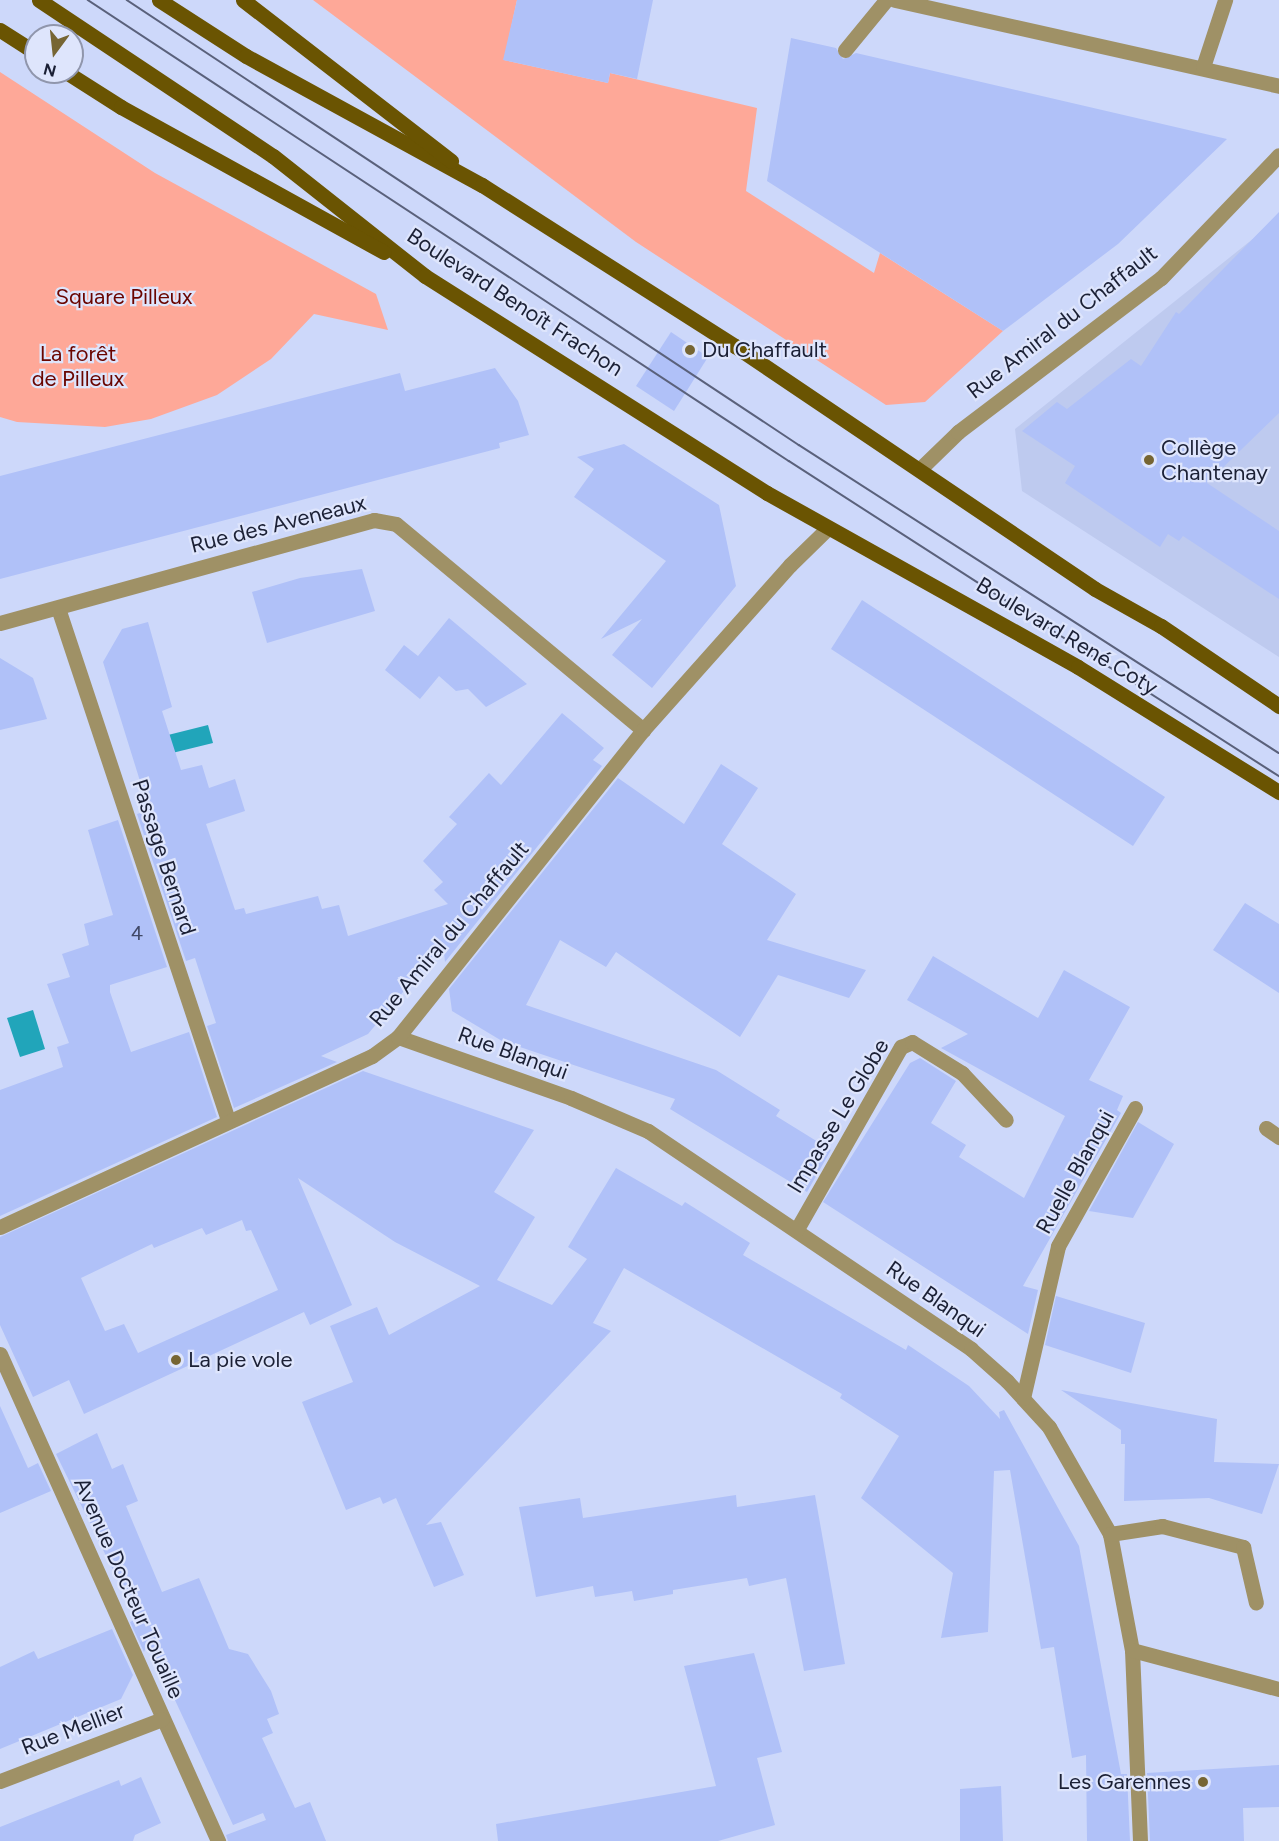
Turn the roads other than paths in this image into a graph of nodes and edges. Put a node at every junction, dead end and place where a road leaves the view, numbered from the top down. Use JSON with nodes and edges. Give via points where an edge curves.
{"nodes":[{"id":1,"x":39,"y":0,"type":"edge"},
{"id":2,"x":159,"y":0,"type":"edge"},
{"id":3,"x":243,"y":0,"type":"edge"},
{"id":4,"x":886,"y":0,"type":"edge"},
{"id":5,"x":895,"y":0,"type":"edge"},
{"id":6,"x":1225,"y":0,"type":"edge"},
{"id":7,"x":0,"y":30,"type":"edge"},
{"id":8,"x":24,"y":45,"type":"edge"},
{"id":9,"x":845,"y":50,"type":"dead end"},
{"id":10,"x":1203,"y":67,"type":"junction"},
{"id":11,"x":84,"y":82,"type":"edge"},
{"id":12,"x":1279,"y":86,"type":"edge"},
{"id":13,"x":1279,"y":155,"type":"edge"},
{"id":14,"x":482,"y":185,"type":"junction"},
{"id":15,"x":425,"y":276,"type":"junction"},
{"id":16,"x":920,"y":469,"type":"junction"},
{"id":17,"x":827,"y":529,"type":"junction"},
{"id":18,"x":58,"y":608,"type":"junction"},
{"id":19,"x":0,"y":623,"type":"edge"},
{"id":20,"x":1279,"y":706,"type":"edge"},
{"id":21,"x":643,"y":730,"type":"junction"},
{"id":22,"x":1279,"y":792,"type":"edge"},
{"id":23,"x":398,"y":1037,"type":"junction"},
{"id":24,"x":1135,"y":1108,"type":"dead end"},
{"id":25,"x":228,"y":1120,"type":"junction"},
{"id":26,"x":1006,"y":1120,"type":"dead end"},
{"id":27,"x":0,"y":1227,"type":"edge"},
{"id":28,"x":797,"y":1229,"type":"junction"},
{"id":29,"x":0,"y":1354,"type":"edge"},
{"id":30,"x":1023,"y":1398,"type":"junction"},
{"id":31,"x":1110,"y":1534,"type":"junction"},
{"id":32,"x":1256,"y":1603,"type":"dead end"},
{"id":33,"x":1131,"y":1650,"type":"junction"},
{"id":34,"x":1279,"y":1689,"type":"edge"},
{"id":35,"x":162,"y":1719,"type":"junction"},
{"id":36,"x":0,"y":1781,"type":"edge"},
{"id":37,"x":218,"y":1841,"type":"edge"},
{"id":38,"x":1140,"y":1841,"type":"edge"}],
"edges":[{"from":1,"to":15,"type":"main road","name":"Boulevard Benoît Frachon","via":[[273,156]]},
{"from":2,"to":14,"type":"main road","via":[[246,56]]},
{"from":3,"to":14,"type":"main road"},
{"from":4,"to":9,"type":"street"},
{"from":5,"to":10,"type":"street"},
{"from":6,"to":10,"type":"street"},
{"from":7,"to":8,"type":"main road"},
{"from":10,"to":12,"type":"street"},
{"from":11,"to":15,"type":"main road"},
{"from":13,"to":16,"type":"street","name":"Rue Amiral du Chaffault","via":[[1161,278],[957,432]]},
{"from":14,"to":16,"type":"main road","via":[[735,345]]},
{"from":15,"to":17,"type":"main road","name":"Boulevard Benoît Frachon"},
{"from":16,"to":20,"type":"main road","via":[[1095,589],[1161,626]]},
{"from":17,"to":21,"type":"street","name":"Rue Amiral du Chaffault"},
{"from":17,"to":22,"type":"main road","name":"Boulevard René Coty","via":[[954,595],[1078,667]]},
{"from":18,"to":19,"type":"street","name":"Rue des Aveneaux"},
{"from":18,"to":21,"type":"street","name":"Rue des Aveneaux","via":[[374,520],[396,524]]},
{"from":18,"to":25,"type":"street","name":"Passage Bernard"},
{"from":21,"to":23,"type":"street","name":"Rue Amiral du Chaffault"},
{"from":23,"to":25,"type":"street","name":"Rue Amiral du Chaffault","via":[[372,1056]]},
{"from":23,"to":28,"type":"street","name":"Rue Blanqui","via":[[571,1098],[648,1131]]},
{"from":24,"to":30,"type":"street","name":"Ruelle Blanqui","via":[[1058,1246]]},
{"from":25,"to":27,"type":"street","name":"Rue Amiral du Chaffault"},
{"from":26,"to":28,"type":"street","name":"Impasse Le Globe","via":[[962,1073],[912,1042],[901,1047]]},
{"from":28,"to":30,"type":"street","name":"Rue Blanqui","via":[[971,1349]]},
{"from":29,"to":35,"type":"street","name":"Avenue Docteur Touaille"},
{"from":30,"to":31,"type":"street","name":"Rue Blanqui","via":[[1049,1427]]},
{"from":31,"to":32,"type":"street","via":[[1162,1526],[1243,1546]]},
{"from":31,"to":33,"type":"street","name":"Rue Blanqui"},
{"from":33,"to":34,"type":"street"},
{"from":33,"to":38,"type":"street","name":"Rue Blanqui"},
{"from":35,"to":36,"type":"street","name":"Rue Mellier"},
{"from":35,"to":37,"type":"street","name":"Avenue Docteur Touaille"}]}
